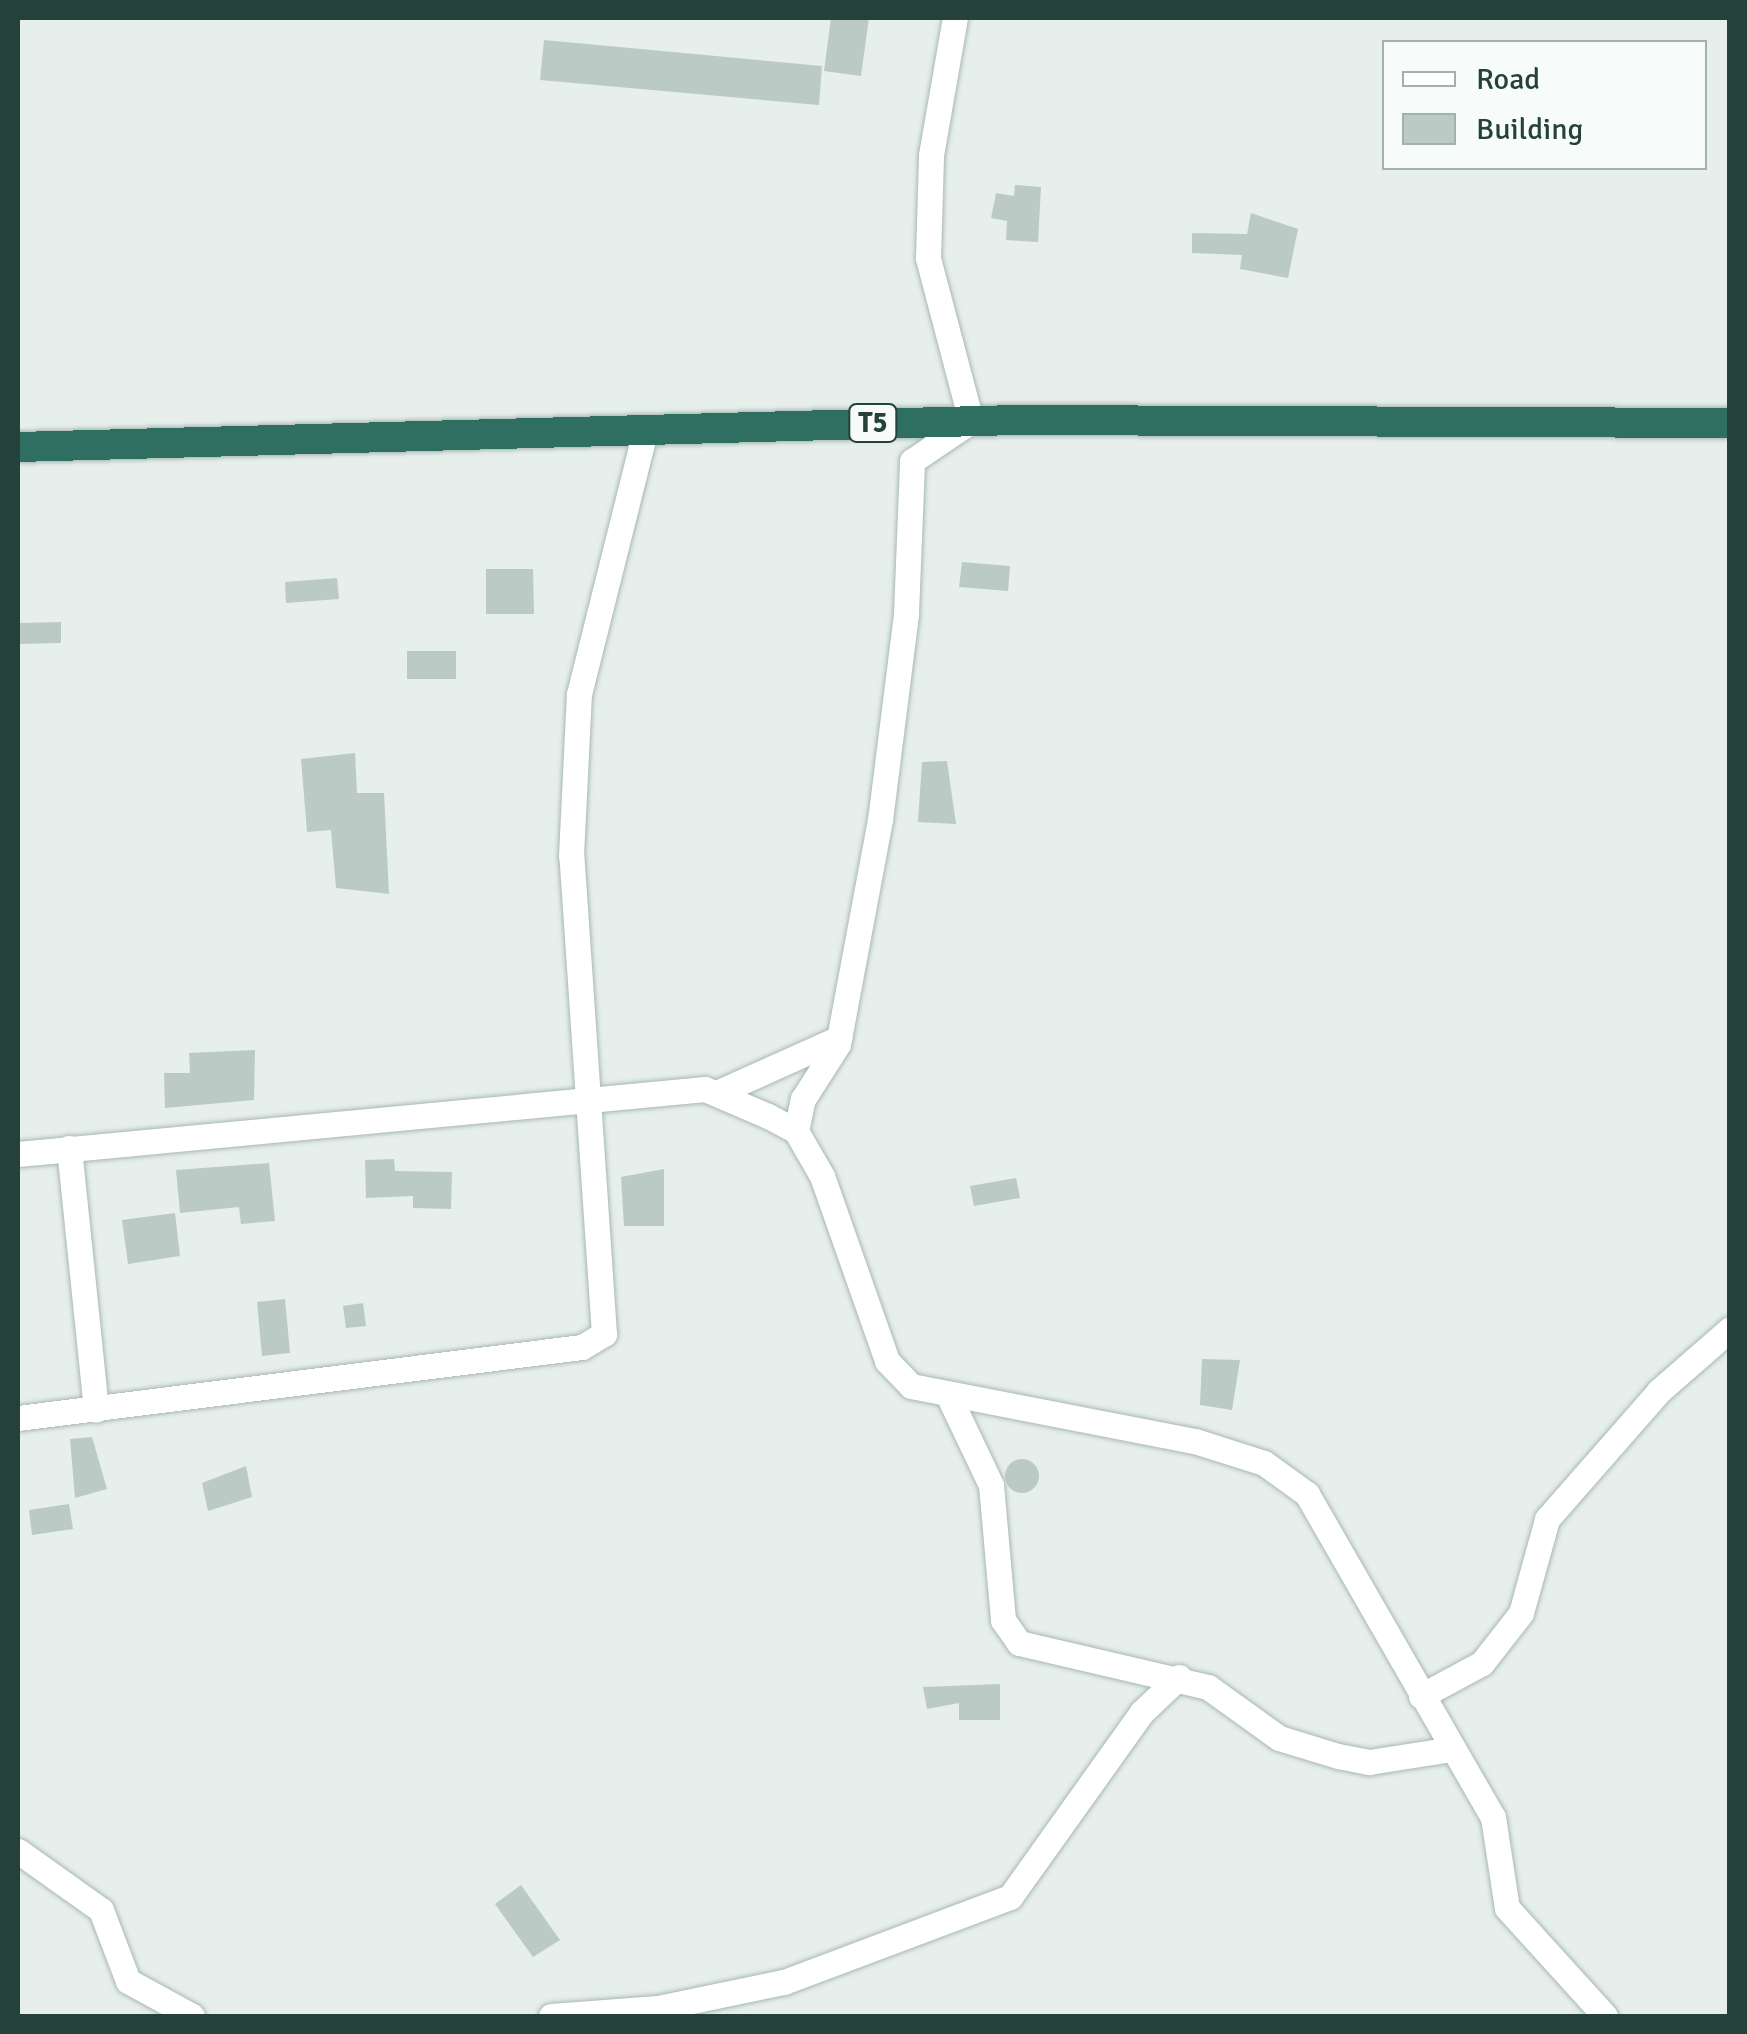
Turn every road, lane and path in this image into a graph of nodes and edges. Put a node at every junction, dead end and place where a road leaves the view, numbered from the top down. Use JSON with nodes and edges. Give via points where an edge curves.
{"nodes":[{"id":1,"x":956,"y":18,"type":"edge"},
{"id":2,"x":971,"y":420,"type":"junction"},
{"id":3,"x":1730,"y":422,"type":"edge"},
{"id":4,"x":646,"y":428,"type":"junction"},
{"id":5,"x":18,"y":447,"type":"edge"},
{"id":6,"x":840,"y":1038,"type":"junction"},
{"id":7,"x":719,"y":1092,"type":"junction"},
{"id":8,"x":586,"y":1100,"type":"junction"},
{"id":9,"x":796,"y":1131,"type":"junction"},
{"id":10,"x":69,"y":1148,"type":"junction"},
{"id":11,"x":18,"y":1154,"type":"edge"},
{"id":12,"x":1730,"y":1329,"type":"edge"},
{"id":13,"x":950,"y":1398,"type":"junction"},
{"id":14,"x":96,"y":1410,"type":"junction"},
{"id":15,"x":18,"y":1418,"type":"edge"},
{"id":16,"x":1179,"y":1677,"type":"junction"},
{"id":17,"x":1421,"y":1696,"type":"junction"},
{"id":18,"x":1452,"y":1749,"type":"junction"},
{"id":19,"x":18,"y":1851,"type":"edge"},
{"id":20,"x":192,"y":2016,"type":"edge"},
{"id":21,"x":552,"y":2016,"type":"edge"},
{"id":22,"x":1605,"y":2016,"type":"edge"}],
"edges":[{"from":1,"to":2,"type":"street","via":[[930,155],[928,258]]},
{"from":2,"to":3,"type":"highway","number":"T5"},
{"from":2,"to":4,"type":"highway","number":"T5"},
{"from":2,"to":6,"type":"street","via":[[912,461],[906,613],[880,820]]},
{"from":4,"to":5,"type":"highway","number":"T5"},
{"from":4,"to":8,"type":"street","via":[[579,694],[571,856]]},
{"from":6,"to":7,"type":"street"},
{"from":6,"to":9,"type":"street"},
{"from":7,"to":8,"type":"street"},
{"from":7,"to":9,"type":"street"},
{"from":8,"to":10,"type":"street"},
{"from":8,"to":14,"type":"street","via":[[606,1323],[599,1341]]},
{"from":9,"to":13,"type":"street","via":[[844,1217],[887,1362],[911,1386]]},
{"from":10,"to":11,"type":"street"},
{"from":10,"to":14,"type":"street"},
{"from":12,"to":17,"type":"street","via":[[1670,1378],[1547,1519],[1520,1613],[1482,1663]]},
{"from":13,"to":16,"type":"street","via":[[991,1485],[1009,1634]]},
{"from":13,"to":17,"type":"street","via":[[1139,1427],[1264,1464],[1306,1494]]},
{"from":14,"to":15,"type":"street"},
{"from":16,"to":18,"type":"street","via":[[1302,1747],[1369,1762]]},
{"from":16,"to":21,"type":"street","via":[[1142,1712],[1010,1898],[784,1982],[658,2008]]},
{"from":17,"to":18,"type":"street"},
{"from":18,"to":22,"type":"street","via":[[1493,1817],[1508,1908]]},
{"from":19,"to":20,"type":"street","via":[[101,1910],[128,1982]]}]}
